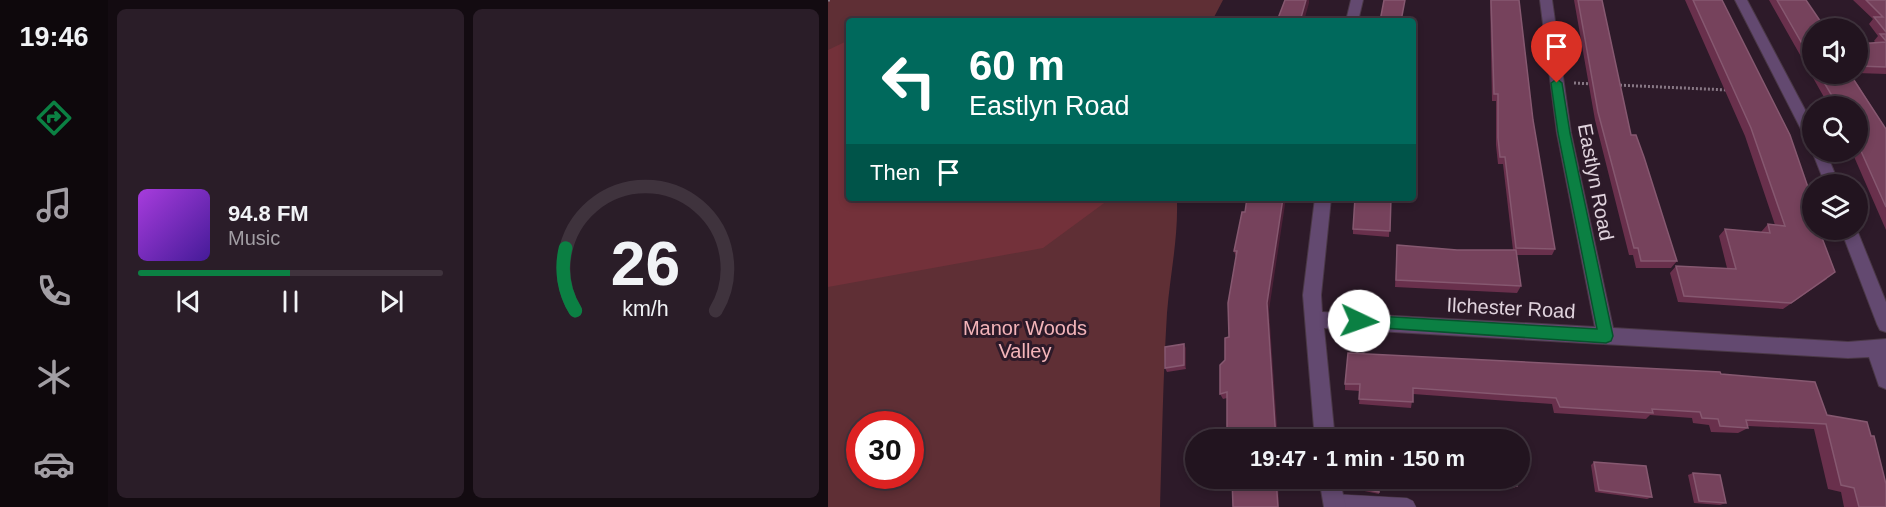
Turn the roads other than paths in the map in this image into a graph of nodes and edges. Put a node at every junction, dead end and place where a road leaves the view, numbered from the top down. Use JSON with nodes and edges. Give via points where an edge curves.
{"nodes":[{"id":1,"x":1357,"y":0,"type":"edge"},
{"id":2,"x":1546,"y":0,"type":"edge"},
{"id":3,"x":1741,"y":0,"type":"edge"},
{"id":4,"x":1353,"y":18,"type":"edge"},
{"id":5,"x":1802,"y":117,"type":"edge"},
{"id":6,"x":1323,"y":201,"type":"edge"},
{"id":7,"x":1854,"y":240,"type":"edge"},
{"id":8,"x":1314,"y":318,"type":"junction"},
{"id":9,"x":1886,"y":324,"type":"edge"},
{"id":10,"x":1606,"y":336,"type":"junction"},
{"id":11,"x":1880,"y":347,"type":"edge"},
{"id":12,"x":1886,"y":380,"type":"edge"},
{"id":13,"x":1324,"y":429,"type":"edge"},
{"id":14,"x":1331,"y":489,"type":"edge"},
{"id":15,"x":1334,"y":505,"type":"edge"},
{"id":16,"x":1407,"y":507,"type":"edge"}],
"edges":[{"from":1,"to":4,"type":"street"},
{"from":2,"to":10,"type":"street","name":"Eastlyn Road","via":[[1564,133]]},
{"from":3,"to":5,"type":"street"},
{"from":6,"to":8,"type":"street","via":[[1312,295]]},
{"from":7,"to":9,"type":"street"},
{"from":8,"to":10,"type":"street","name":"Ilchester Road"},
{"from":8,"to":13,"type":"street"},
{"from":10,"to":11,"type":"street","name":"Ilchester Road","via":[[1848,350]]},
{"from":11,"to":12,"type":"street"},
{"from":14,"to":15,"type":"street"},
{"from":15,"to":16,"type":"lane"}]}
